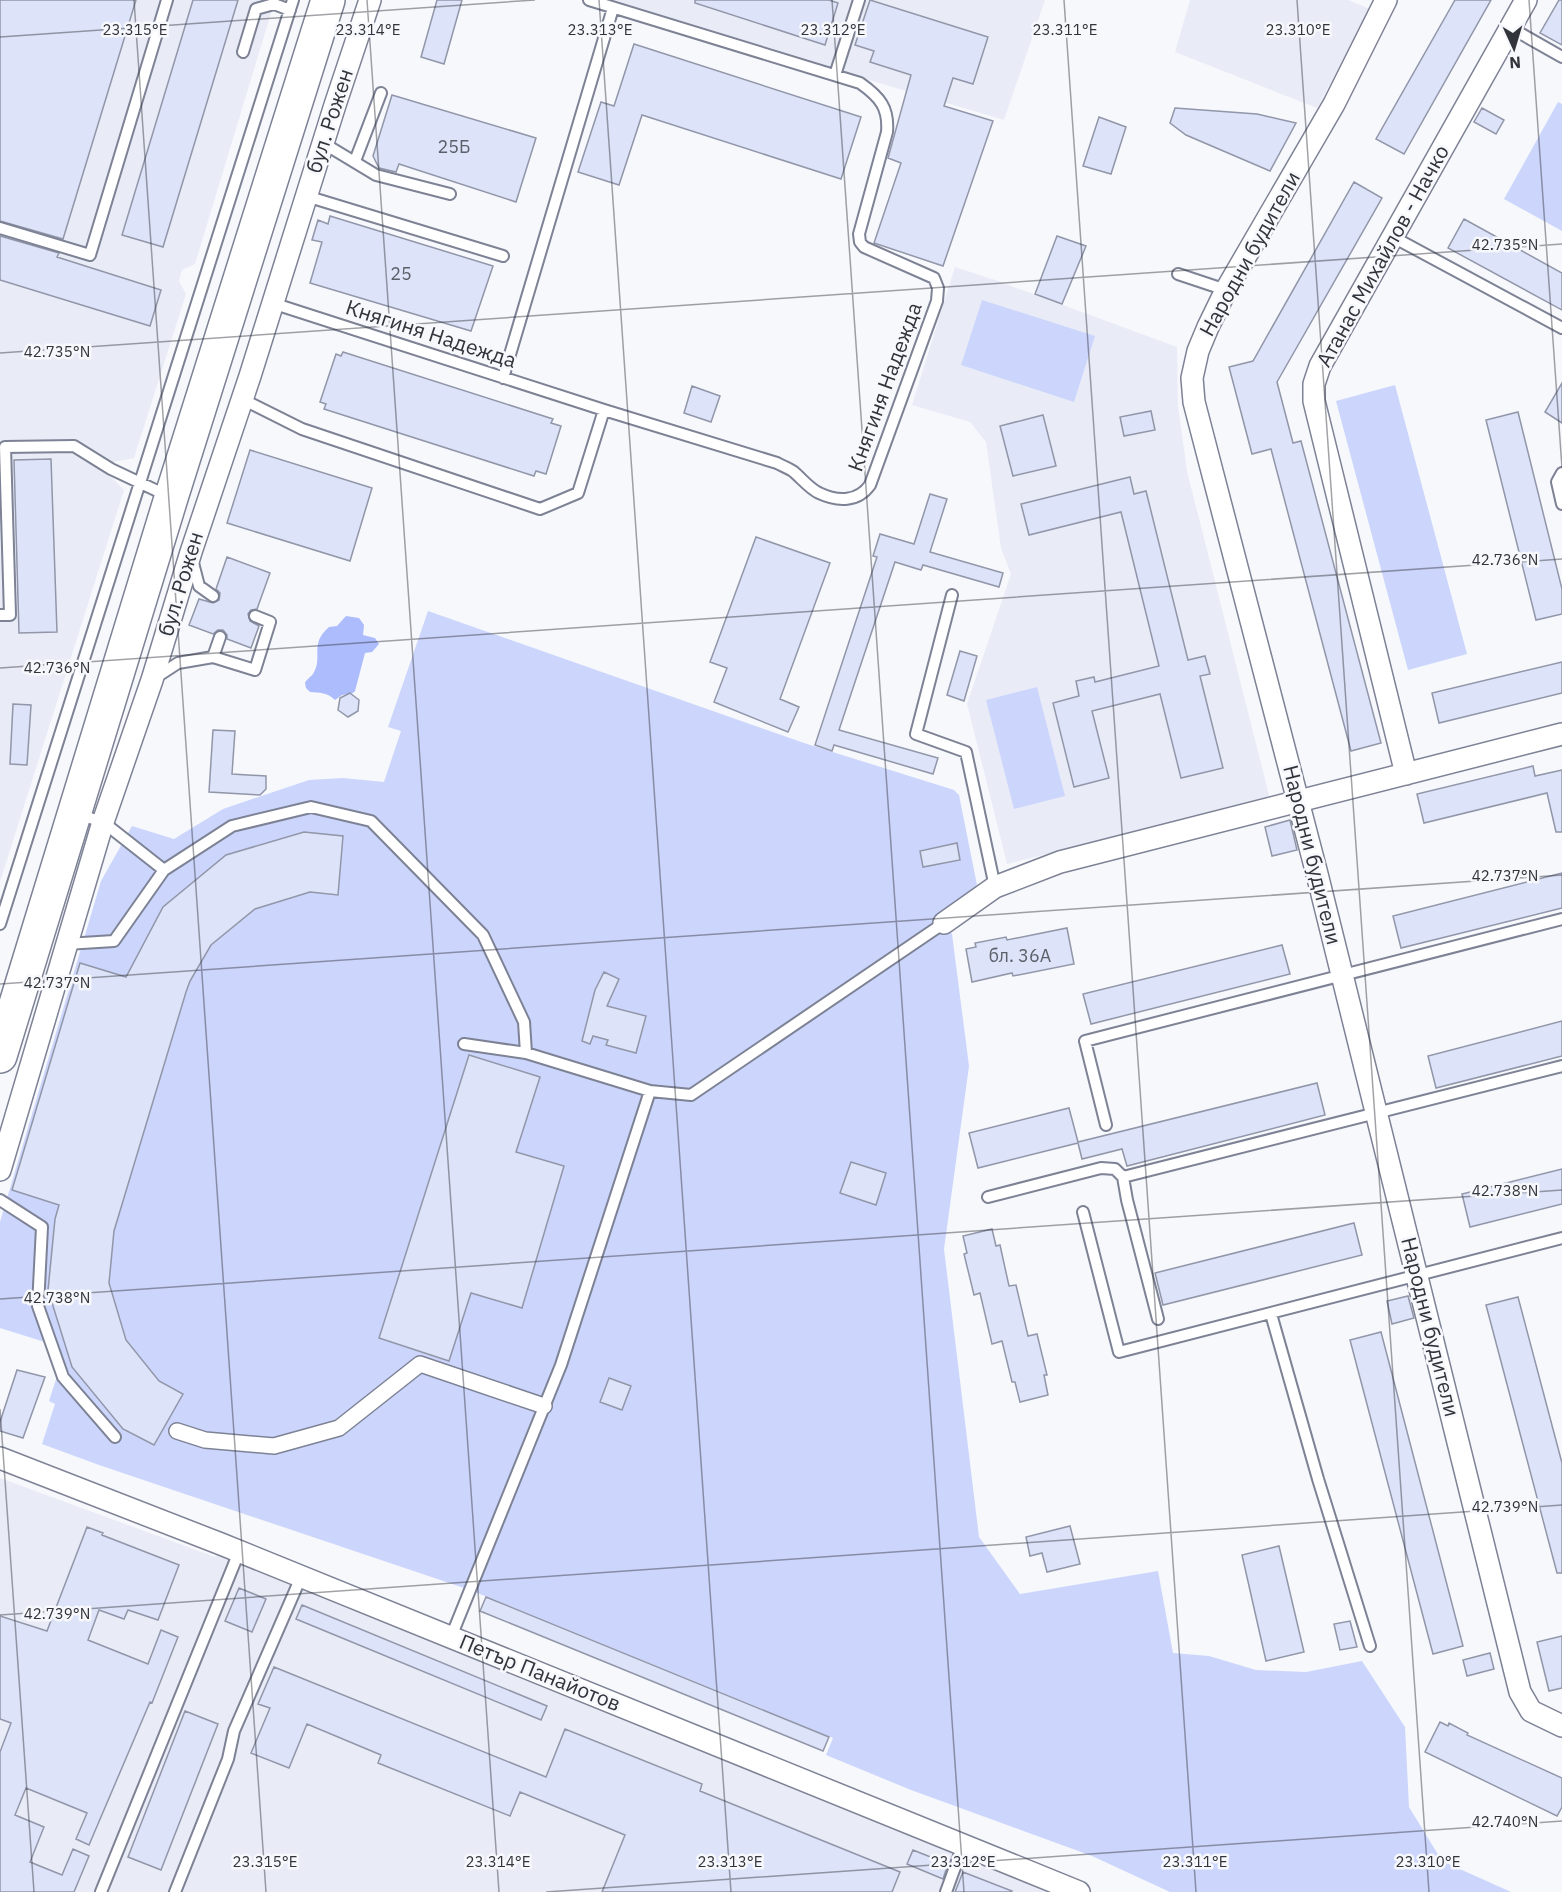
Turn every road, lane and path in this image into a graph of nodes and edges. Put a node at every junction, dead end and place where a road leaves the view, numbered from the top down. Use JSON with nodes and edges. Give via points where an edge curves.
{"nodes":[{"id":1,"x":167,"y":0,"type":"edge"},
{"id":2,"x":328,"y":0,"type":"edge"},
{"id":3,"x":370,"y":0,"type":"edge"},
{"id":4,"x":588,"y":0,"type":"edge"},
{"id":5,"x":859,"y":0,"type":"edge"},
{"id":6,"x":1526,"y":0,"type":"edge"},
{"id":7,"x":1380,"y":2,"type":"edge"},
{"id":8,"x":292,"y":5,"type":"edge"},
{"id":9,"x":613,"y":8,"type":"junction"},
{"id":10,"x":1511,"y":28,"type":"junction"},
{"id":11,"x":243,"y":52,"type":"dead end"},
{"id":12,"x":1562,"y":57,"type":"edge"},
{"id":13,"x":835,"y":75,"type":"junction"},
{"id":14,"x":381,"y":93,"type":"dead end"},
{"id":15,"x":323,"y":143,"type":"junction"},
{"id":16,"x":355,"y":161,"type":"junction"},
{"id":17,"x":450,"y":194,"type":"dead end"},
{"id":18,"x":306,"y":196,"type":"junction"},
{"id":19,"x":0,"y":228,"type":"edge"},
{"id":20,"x":1393,"y":237,"type":"junction"},
{"id":21,"x":503,"y":256,"type":"dead end"},
{"id":22,"x":1178,"y":274,"type":"dead end"},
{"id":23,"x":1226,"y":290,"type":"junction"},
{"id":24,"x":272,"y":303,"type":"junction"},
{"id":25,"x":1562,"y":328,"type":"edge"},
{"id":26,"x":503,"y":378,"type":"junction"},
{"id":27,"x":242,"y":399,"type":"junction"},
{"id":28,"x":604,"y":410,"type":"junction"},
{"id":29,"x":1562,"y":473,"type":"edge"},
{"id":30,"x":140,"y":481,"type":"junction"},
{"id":31,"x":171,"y":498,"type":"junction"},
{"id":32,"x":1562,"y":504,"type":"edge"},
{"id":33,"x":190,"y":552,"type":"junction"},
{"id":34,"x":213,"y":596,"type":"dead end"},
{"id":35,"x":952,"y":596,"type":"dead end"},
{"id":36,"x":0,"y":615,"type":"edge"},
{"id":37,"x":255,"y":616,"type":"dead end"},
{"id":38,"x":220,"y":637,"type":"dead end"},
{"id":39,"x":213,"y":657,"type":"junction"},
{"id":40,"x":152,"y":680,"type":"junction"},
{"id":41,"x":1562,"y":734,"type":"edge"},
{"id":42,"x":1406,"y":774,"type":"junction"},
{"id":43,"x":1299,"y":801,"type":"junction"},
{"id":44,"x":89,"y":817,"type":"junction"},
{"id":45,"x":164,"y":870,"type":"junction"},
{"id":46,"x":995,"y":887,"type":"junction"},
{"id":47,"x":1562,"y":919,"type":"edge"},
{"id":48,"x":944,"y":923,"type":"joint"},
{"id":49,"x":0,"y":924,"type":"edge"},
{"id":50,"x":65,"y":945,"type":"junction"},
{"id":51,"x":1343,"y":975,"type":"junction"},
{"id":52,"x":464,"y":1044,"type":"dead end"},
{"id":53,"x":526,"y":1053,"type":"junction"},
{"id":54,"x":0,"y":1056,"type":"edge"},
{"id":55,"x":1562,"y":1066,"type":"edge"},
{"id":56,"x":650,"y":1091,"type":"junction"},
{"id":57,"x":1377,"y":1112,"type":"junction"},
{"id":58,"x":1106,"y":1125,"type":"dead end"},
{"id":59,"x":0,"y":1170,"type":"edge"},
{"id":60,"x":1123,"y":1176,"type":"junction"},
{"id":61,"x":988,"y":1197,"type":"dead end"},
{"id":62,"x":0,"y":1200,"type":"edge"},
{"id":63,"x":1083,"y":1212,"type":"dead end"},
{"id":64,"x":1562,"y":1238,"type":"edge"},
{"id":65,"x":1417,"y":1276,"type":"junction"},
{"id":66,"x":1271,"y":1314,"type":"junction"},
{"id":67,"x":1158,"y":1319,"type":"dead end"},
{"id":68,"x":544,"y":1406,"type":"junction"},
{"id":69,"x":177,"y":1431,"type":"dead end"},
{"id":70,"x":115,"y":1437,"type":"dead end"},
{"id":71,"x":0,"y":1458,"type":"edge"},
{"id":72,"x":239,"y":1552,"type":"junction"},
{"id":73,"x":301,"y":1577,"type":"junction"},
{"id":74,"x":451,"y":1637,"type":"junction"},
{"id":75,"x":1370,"y":1646,"type":"dead end"},
{"id":76,"x":1562,"y":1726,"type":"edge"},
{"id":77,"x":963,"y":1845,"type":"junction"},
{"id":78,"x":101,"y":1892,"type":"edge"},
{"id":79,"x":175,"y":1892,"type":"edge"},
{"id":80,"x":946,"y":1892,"type":"edge"},
{"id":81,"x":1079,"y":1892,"type":"edge"}],
"edges":[{"from":1,"to":19,"type":"lane","via":[[90,255]]},
{"from":2,"to":31,"type":"main road","name":"бул. Рожен"},
{"from":3,"to":15,"type":"street","name":"бул. Рожен"},
{"from":4,"to":9,"type":"lane","name":"Княгиня Надежда"},
{"from":5,"to":13,"type":"lane"},
{"from":6,"to":10,"type":"street","name":"Атанас Михайлов - Начко"},
{"from":7,"to":23,"type":"street","name":"Народни будители","via":[[1334,104]]},
{"from":8,"to":11,"type":"lane","via":[[256,9]]},
{"from":8,"to":30,"type":"lane"},
{"from":9,"to":13,"type":"lane","name":"Княгиня Надежда"},
{"from":9,"to":26,"type":"lane"},
{"from":10,"to":12,"type":"lane"},
{"from":10,"to":20,"type":"street","name":"Атанас Михайлов - Начко"},
{"from":13,"to":28,"type":"lane","name":"Княгиня Надежда","via":[[873,92],[888,118],[860,242],[934,278],[939,288],[870,485],[854,499],[829,496],[777,463]]},
{"from":14,"to":16,"type":"lane"},
{"from":15,"to":16,"type":"lane"},
{"from":15,"to":18,"type":"street","name":"бул. Рожен"},
{"from":16,"to":17,"type":"lane","via":[[376,175]]},
{"from":18,"to":21,"type":"lane"},
{"from":18,"to":24,"type":"street","name":"бул. Рожен"},
{"from":20,"to":25,"type":"lane"},
{"from":20,"to":42,"type":"street","name":"Атанас Михайлов - Начко","via":[[1320,366],[1314,401]]},
{"from":22,"to":23,"type":"lane"},
{"from":23,"to":43,"type":"street","name":"Народни будители","via":[[1198,351],[1192,378],[1194,402]]},
{"from":24,"to":26,"type":"lane","name":"Княгиня Надежда"},
{"from":24,"to":27,"type":"street","name":"бул. Рожен"},
{"from":26,"to":28,"type":"lane","name":"Княгиня Надежда"},
{"from":27,"to":28,"type":"lane","via":[[302,429],[540,509],[578,493]]},
{"from":27,"to":33,"type":"street","name":"бул. Рожен"},
{"from":29,"to":32,"type":"lane","via":[[1557,482]]},
{"from":30,"to":31,"type":"lane"},
{"from":30,"to":36,"type":"lane","via":[[74,446],[5,447],[10,615]]},
{"from":30,"to":49,"type":"lane"},
{"from":31,"to":44,"type":"main road","name":"бул. Рожен"},
{"from":33,"to":34,"type":"lane","via":[[199,586]]},
{"from":33,"to":40,"type":"street","name":"бул. Рожен"},
{"from":35,"to":46,"type":"lane","via":[[916,734],[966,752]]},
{"from":37,"to":39,"type":"lane","via":[[270,622],[255,670]]},
{"from":38,"to":39,"type":"lane"},
{"from":39,"to":40,"type":"lane","via":[[178,663]]},
{"from":40,"to":44,"type":"street","name":"бул. Рожен"},
{"from":41,"to":42,"type":"street"},
{"from":42,"to":43,"type":"street"},
{"from":43,"to":46,"type":"street","via":[[1060,862]]},
{"from":43,"to":51,"type":"street","name":"Народни будители"},
{"from":44,"to":45,"type":"lane"},
{"from":44,"to":50,"type":"street","name":"бул. Рожен"},
{"from":44,"to":54,"type":"main road","name":"бул. Рожен"},
{"from":45,"to":50,"type":"lane","via":[[114,941]]},
{"from":45,"to":53,"type":"lane","via":[[232,826],[311,807],[371,821],[483,935],[524,1022]]},
{"from":46,"to":48,"type":"street"},
{"from":47,"to":51,"type":"lane"},
{"from":48,"to":56,"type":"lane","via":[[691,1095]]},
{"from":50,"to":59,"type":"street","name":"бул. Рожен"},
{"from":51,"to":57,"type":"street","name":"Народни будители"},
{"from":51,"to":58,"type":"lane","via":[[1085,1041]]},
{"from":52,"to":53,"type":"lane"},
{"from":53,"to":56,"type":"lane"},
{"from":55,"to":57,"type":"lane"},
{"from":56,"to":68,"type":"lane","via":[[561,1365]]},
{"from":57,"to":60,"type":"lane"},
{"from":57,"to":65,"type":"street","name":"Народни будители"},
{"from":60,"to":61,"type":"lane","via":[[1115,1169],[1101,1168]]},
{"from":60,"to":67,"type":"lane"},
{"from":62,"to":70,"type":"lane","via":[[42,1227],[38,1306],[63,1377]]},
{"from":63,"to":66,"type":"lane","via":[[1119,1352]]},
{"from":64,"to":65,"type":"lane"},
{"from":65,"to":66,"type":"lane"},
{"from":65,"to":76,"type":"street","name":"Народни будители","via":[[1520,1692],[1531,1711]]},
{"from":66,"to":75,"type":"lane"},
{"from":68,"to":69,"type":"street","via":[[420,1364],[339,1428],[273,1446],[205,1440]]},
{"from":68,"to":74,"type":"lane"},
{"from":71,"to":72,"type":"street","name":"Петър Панайотов"},
{"from":72,"to":73,"type":"street","name":"Петър Панайотов"},
{"from":72,"to":78,"type":"lane"},
{"from":73,"to":74,"type":"street","name":"Петър Панайотов"},
{"from":73,"to":79,"type":"lane","via":[[234,1731],[228,1759]]},
{"from":74,"to":77,"type":"street","name":"Петър Панайотов"},
{"from":77,"to":80,"type":"lane"},
{"from":77,"to":81,"type":"street","name":"Петър Панайотов"}]}
